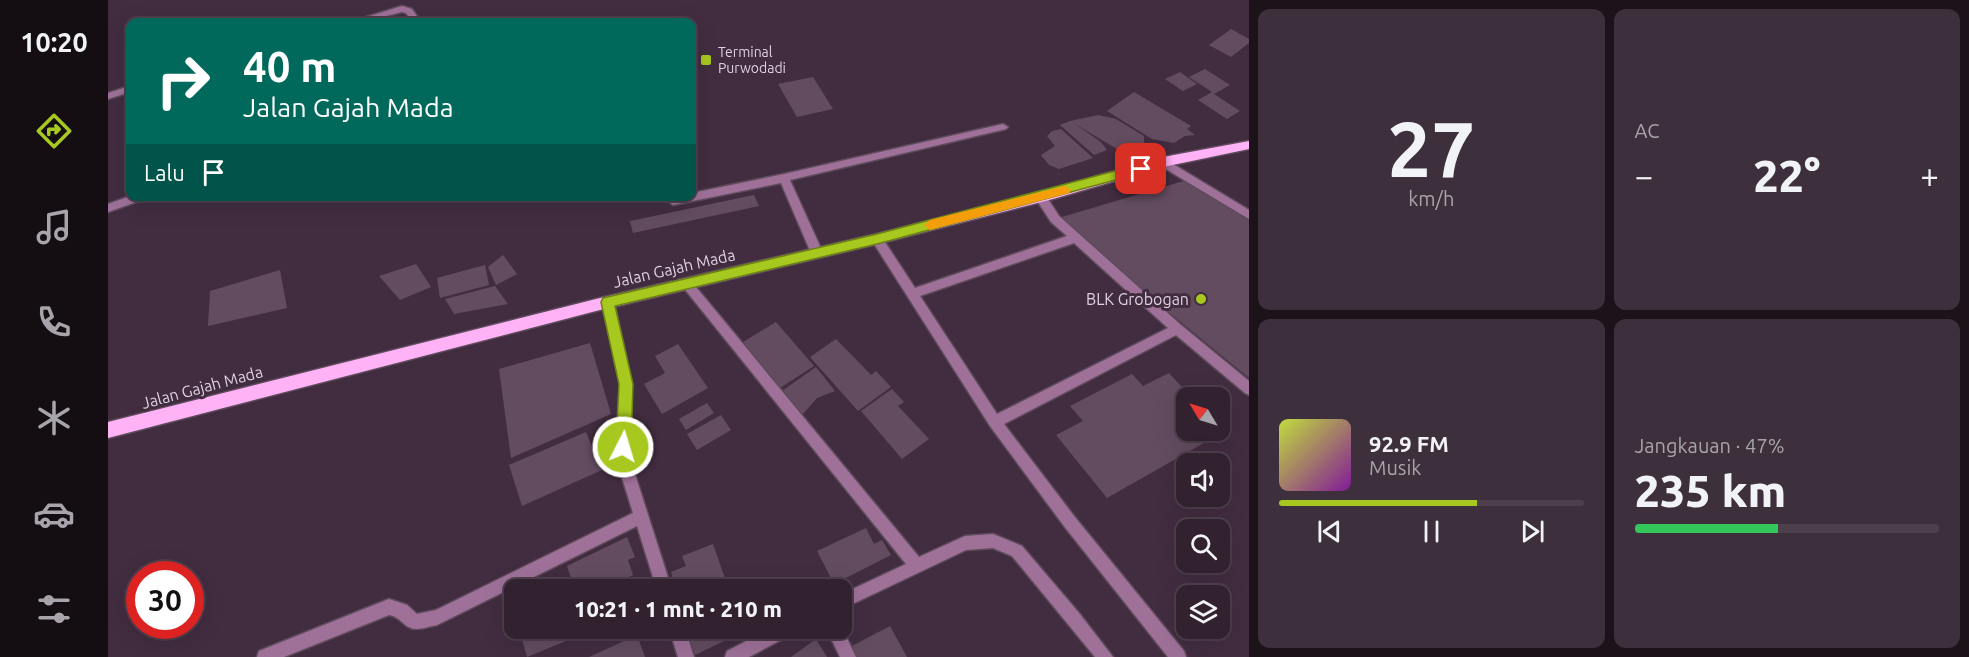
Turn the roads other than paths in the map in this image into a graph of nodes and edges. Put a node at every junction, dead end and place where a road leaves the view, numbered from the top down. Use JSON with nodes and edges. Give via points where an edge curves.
{"nodes":[{"id":1,"x":369,"y":18,"type":"edge"},
{"id":2,"x":414,"y":18,"type":"edge"},
{"id":3,"x":126,"y":90,"type":"edge"},
{"id":4,"x":108,"y":96,"type":"edge"},
{"id":5,"x":1003,"y":127,"type":"dead end"},
{"id":6,"x":1249,"y":145,"type":"edge"},
{"id":7,"x":1163,"y":162,"type":"junction"},
{"id":8,"x":784,"y":178,"type":"junction"},
{"id":9,"x":696,"y":196,"type":"edge"},
{"id":10,"x":1040,"y":196,"type":"junction"},
{"id":11,"x":127,"y":201,"type":"edge"},
{"id":12,"x":108,"y":208,"type":"edge"},
{"id":13,"x":1249,"y":215,"type":"edge"},
{"id":14,"x":1075,"y":238,"type":"junction"},
{"id":15,"x":877,"y":239,"type":"junction"},
{"id":16,"x":817,"y":253,"type":"junction"},
{"id":17,"x":687,"y":284,"type":"junction"},
{"id":18,"x":913,"y":294,"type":"junction"},
{"id":19,"x":608,"y":302,"type":"junction"},
{"id":20,"x":1177,"y":329,"type":"junction"},
{"id":21,"x":1249,"y":389,"type":"edge"},
{"id":22,"x":995,"y":422,"type":"junction"},
{"id":23,"x":108,"y":430,"type":"edge"},
{"id":24,"x":642,"y":516,"type":"junction"},
{"id":25,"x":916,"y":565,"type":"junction"},
{"id":26,"x":662,"y":579,"type":"edge"},
{"id":27,"x":852,"y":597,"type":"edge"},
{"id":28,"x":680,"y":639,"type":"edge"},
{"id":29,"x":768,"y":639,"type":"edge"},
{"id":30,"x":839,"y":639,"type":"edge"},
{"id":31,"x":265,"y":657,"type":"edge"},
{"id":32,"x":686,"y":657,"type":"edge"},
{"id":33,"x":733,"y":657,"type":"edge"},
{"id":34,"x":848,"y":657,"type":"edge"},
{"id":35,"x":1105,"y":657,"type":"edge"},
{"id":36,"x":1178,"y":657,"type":"edge"}],
"edges":[{"from":1,"to":2,"type":"street","via":[[402,9]]},
{"from":3,"to":4,"type":"street"},
{"from":5,"to":8,"type":"street"},
{"from":6,"to":7,"type":"main road","name":"Jalan Gajah Mada"},
{"from":7,"to":10,"type":"main road","name":"Jalan Gajah Mada"},
{"from":7,"to":13,"type":"street"},
{"from":8,"to":9,"type":"street"},
{"from":8,"to":16,"type":"street"},
{"from":10,"to":14,"type":"street","via":[[1055,219]]},
{"from":10,"to":15,"type":"main road","name":"Jalan Gajah Mada"},
{"from":11,"to":12,"type":"street"},
{"from":14,"to":18,"type":"street"},
{"from":14,"to":20,"type":"street"},
{"from":15,"to":16,"type":"main road","name":"Jalan Gajah Mada"},
{"from":15,"to":18,"type":"street"},
{"from":16,"to":17,"type":"main road","name":"Jalan Gajah Mada"},
{"from":17,"to":19,"type":"main road","name":"Jalan Gajah Mada"},
{"from":17,"to":25,"type":"street"},
{"from":18,"to":22,"type":"street"},
{"from":19,"to":23,"type":"main road","name":"Jalan Gajah Mada"},
{"from":19,"to":24,"type":"street","via":[[626,384],[626,468]]},
{"from":20,"to":21,"type":"street"},
{"from":20,"to":22,"type":"street"},
{"from":22,"to":36,"type":"street"},
{"from":24,"to":26,"type":"street"},
{"from":24,"to":31,"type":"street","via":[[436,617],[414,622],[402,610],[389,607]]},
{"from":25,"to":27,"type":"street"},
{"from":25,"to":35,"type":"street","via":[[965,543],[993,541],[1017,551]]},
{"from":28,"to":32,"type":"street"},
{"from":29,"to":33,"type":"street"},
{"from":30,"to":34,"type":"street"}]}
